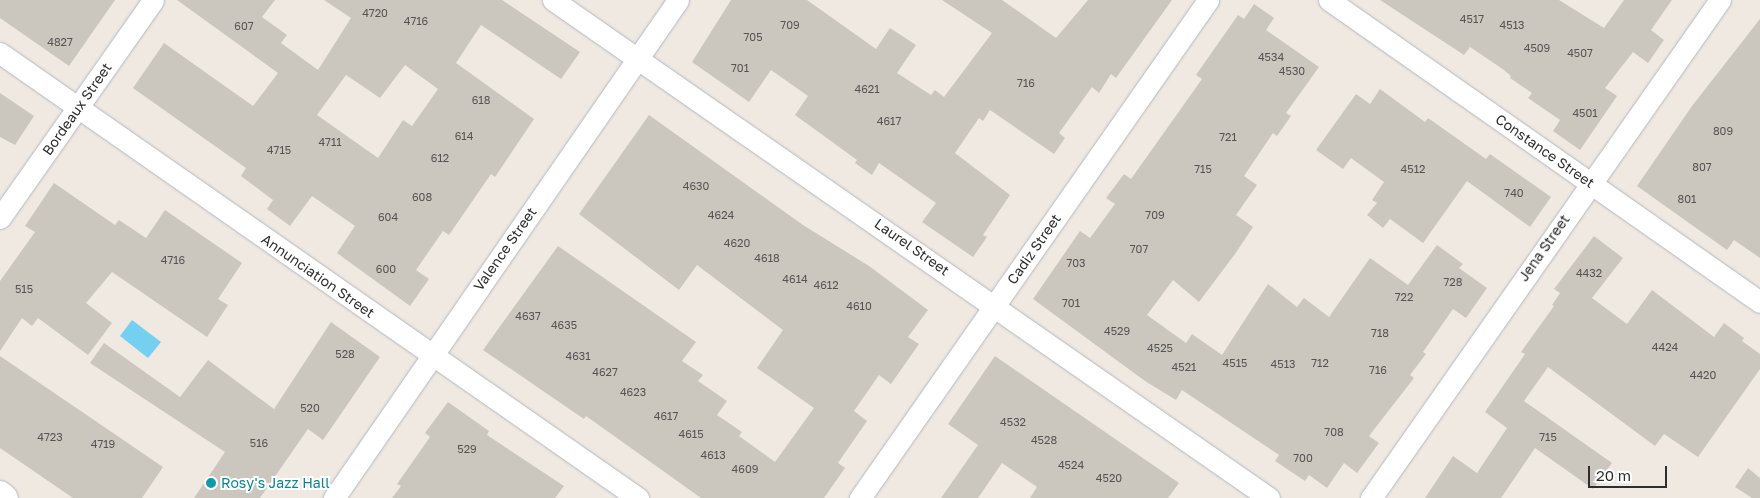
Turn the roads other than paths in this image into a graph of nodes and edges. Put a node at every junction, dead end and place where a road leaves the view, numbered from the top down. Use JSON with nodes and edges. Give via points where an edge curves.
{"nodes":[{"id":1,"x":153,"y":0,"type":"edge"},
{"id":2,"x":553,"y":0,"type":"edge"},
{"id":3,"x":678,"y":0,"type":"edge"},
{"id":4,"x":1208,"y":0,"type":"edge"},
{"id":5,"x":1329,"y":0,"type":"edge"},
{"id":6,"x":1720,"y":0,"type":"edge"},
{"id":7,"x":0,"y":53,"type":"edge"},
{"id":8,"x":637,"y":58,"type":"junction"},
{"id":9,"x":78,"y":108,"type":"junction"},
{"id":10,"x":1590,"y":182,"type":"junction"},
{"id":11,"x":0,"y":218,"type":"edge"},
{"id":12,"x":1760,"y":302,"type":"edge"},
{"id":13,"x":995,"y":305,"type":"junction"},
{"id":14,"x":431,"y":356,"type":"junction"},
{"id":15,"x":0,"y":494,"type":"edge"},
{"id":16,"x":5,"y":498,"type":"edge"},
{"id":17,"x":334,"y":498,"type":"edge"},
{"id":18,"x":638,"y":498,"type":"edge"},
{"id":19,"x":860,"y":498,"type":"edge"},
{"id":20,"x":1269,"y":498,"type":"edge"},
{"id":21,"x":1371,"y":498,"type":"edge"}],
"edges":[{"from":1,"to":9,"type":"street","name":"Bordeaux Street"},
{"from":2,"to":8,"type":"street","name":"Laurel Street"},
{"from":3,"to":8,"type":"street","name":"Valence Street"},
{"from":4,"to":13,"type":"street","name":"Cadiz Street"},
{"from":5,"to":10,"type":"street","name":"Constance Street"},
{"from":6,"to":10,"type":"street","name":"Jena Street"},
{"from":7,"to":9,"type":"street","name":"Annunciation Street"},
{"from":8,"to":13,"type":"street","name":"Laurel Street"},
{"from":8,"to":14,"type":"street","name":"Valence Street"},
{"from":9,"to":11,"type":"street","name":"Bordeaux Street"},
{"from":9,"to":14,"type":"street","name":"Annunciation Street"},
{"from":10,"to":12,"type":"street","name":"Constance Street"},
{"from":10,"to":21,"type":"street","name":"Jena Street"},
{"from":13,"to":19,"type":"street","name":"Cadiz Street"},
{"from":13,"to":20,"type":"street","name":"Laurel Street"},
{"from":14,"to":17,"type":"street","name":"Valence Street"},
{"from":14,"to":18,"type":"street","name":"Annunciation Street"},
{"from":15,"to":16,"type":"street"}]}
